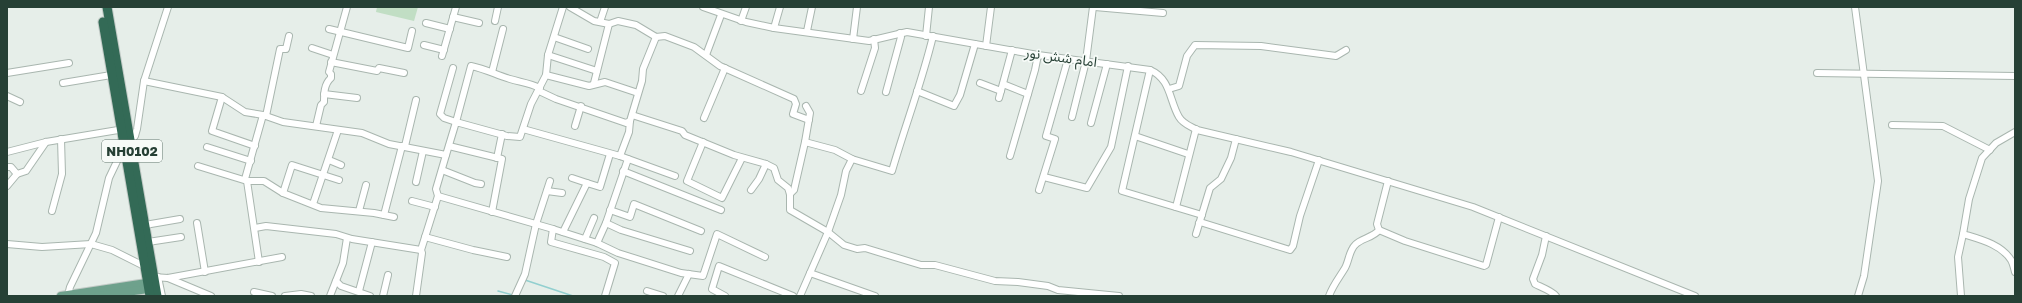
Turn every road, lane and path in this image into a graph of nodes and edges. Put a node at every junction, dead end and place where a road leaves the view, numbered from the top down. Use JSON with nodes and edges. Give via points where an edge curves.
{"nodes":[{"id":1,"x":101,"y":7,"type":"edge"},
{"id":2,"x":107,"y":7,"type":"edge"},
{"id":3,"x":168,"y":7,"type":"edge"},
{"id":4,"x":347,"y":7,"type":"edge"},
{"id":5,"x":448,"y":7,"type":"edge"},
{"id":6,"x":498,"y":7,"type":"edge"},
{"id":7,"x":563,"y":7,"type":"edge"},
{"id":8,"x":570,"y":7,"type":"edge"},
{"id":9,"x":606,"y":7,"type":"edge"},
{"id":10,"x":703,"y":7,"type":"edge"},
{"id":11,"x":746,"y":7,"type":"edge"},
{"id":12,"x":780,"y":7,"type":"edge"},
{"id":13,"x":812,"y":7,"type":"edge"},
{"id":14,"x":857,"y":7,"type":"edge"},
{"id":15,"x":930,"y":7,"type":"edge"},
{"id":16,"x":991,"y":7,"type":"edge"},
{"id":17,"x":1094,"y":7,"type":"edge"},
{"id":18,"x":1855,"y":7,"type":"edge"},
{"id":19,"x":456,"y":8,"type":"edge"},
{"id":20,"x":1163,"y":13,"type":"dead end"},
{"id":21,"x":721,"y":15,"type":"junction"},
{"id":22,"x":453,"y":17,"type":"junction"},
{"id":23,"x":494,"y":21,"type":"dead end"},
{"id":24,"x":741,"y":21,"type":"junction"},
{"id":25,"x":600,"y":22,"type":"junction"},
{"id":26,"x":426,"y":23,"type":"dead end"},
{"id":27,"x":479,"y":23,"type":"dead end"},
{"id":28,"x":608,"y":24,"type":"junction"},
{"id":29,"x":774,"y":28,"type":"junction"},
{"id":30,"x":330,"y":29,"type":"dead end"},
{"id":31,"x":450,"y":29,"type":"junction"},
{"id":32,"x":502,"y":29,"type":"dead end"},
{"id":33,"x":412,"y":31,"type":"dead end"},
{"id":34,"x":807,"y":31,"type":"junction"},
{"id":35,"x":341,"y":32,"type":"junction"},
{"id":36,"x":900,"y":33,"type":"junction"},
{"id":37,"x":289,"y":36,"type":"dead end"},
{"id":38,"x":926,"y":36,"type":"junction"},
{"id":39,"x":933,"y":36,"type":"junction"},
{"id":40,"x":554,"y":37,"type":"junction"},
{"id":41,"x":656,"y":37,"type":"junction"},
{"id":42,"x":853,"y":39,"type":"junction"},
{"id":43,"x":874,"y":39,"type":"junction"},
{"id":44,"x":975,"y":44,"type":"junction"},
{"id":45,"x":424,"y":45,"type":"dead end"},
{"id":46,"x":986,"y":46,"type":"junction"},
{"id":47,"x":312,"y":48,"type":"dead end"},
{"id":48,"x":588,"y":49,"type":"dead end"},
{"id":49,"x":1012,"y":50,"type":"junction"},
{"id":50,"x":1346,"y":50,"type":"dead end"},
{"id":51,"x":333,"y":54,"type":"junction"},
{"id":52,"x":548,"y":55,"type":"junction"},
{"id":53,"x":706,"y":55,"type":"junction"},
{"id":54,"x":1038,"y":55,"type":"junction"},
{"id":55,"x":1068,"y":59,"type":"junction"},
{"id":56,"x":1086,"y":61,"type":"junction"},
{"id":57,"x":331,"y":62,"type":"junction"},
{"id":58,"x":69,"y":63,"type":"dead end"},
{"id":59,"x":1107,"y":64,"type":"junction"},
{"id":60,"x":1128,"y":66,"type":"junction"},
{"id":61,"x":453,"y":68,"type":"dead end"},
{"id":62,"x":725,"y":68,"type":"junction"},
{"id":63,"x":1150,"y":70,"type":"junction"},
{"id":64,"x":597,"y":71,"type":"junction"},
{"id":65,"x":492,"y":72,"type":"junction"},
{"id":66,"x":7,"y":73,"type":"edge"},
{"id":67,"x":404,"y":73,"type":"dead end"},
{"id":68,"x":1818,"y":73,"type":"dead end"},
{"id":69,"x":1864,"y":74,"type":"junction"},
{"id":70,"x":111,"y":75,"type":"junction"},
{"id":71,"x":546,"y":75,"type":"junction"},
{"id":72,"x":2015,"y":76,"type":"edge"},
{"id":73,"x":144,"y":81,"type":"junction"},
{"id":74,"x":63,"y":83,"type":"dead end"},
{"id":75,"x":980,"y":83,"type":"dead end"},
{"id":76,"x":594,"y":84,"type":"junction"},
{"id":77,"x":1003,"y":84,"type":"junction"},
{"id":78,"x":540,"y":89,"type":"junction"},
{"id":79,"x":1169,"y":90,"type":"junction"},
{"id":80,"x":861,"y":91,"type":"dead end"},
{"id":81,"x":917,"y":91,"type":"junction"},
{"id":82,"x":1001,"y":91,"type":"junction"},
{"id":83,"x":886,"y":92,"type":"dead end"},
{"id":84,"x":638,"y":93,"type":"junction"},
{"id":85,"x":324,"y":94,"type":"junction"},
{"id":86,"x":1028,"y":94,"type":"junction"},
{"id":87,"x":7,"y":96,"type":"edge"},
{"id":88,"x":222,"y":97,"type":"junction"},
{"id":89,"x":357,"y":98,"type":"dead end"},
{"id":90,"x":999,"y":98,"type":"dead end"},
{"id":91,"x":416,"y":100,"type":"dead end"},
{"id":92,"x":20,"y":102,"type":"dead end"},
{"id":93,"x":581,"y":106,"type":"junction"},
{"id":94,"x":806,"y":106,"type":"dead end"},
{"id":95,"x":264,"y":116,"type":"junction"},
{"id":96,"x":1072,"y":117,"type":"dead end"},
{"id":97,"x":631,"y":118,"type":"junction"},
{"id":98,"x":704,"y":118,"type":"dead end"},
{"id":99,"x":810,"y":120,"type":"junction"},
{"id":100,"x":456,"y":122,"type":"junction"},
{"id":101,"x":1092,"y":123,"type":"dead end"},
{"id":102,"x":1892,"y":125,"type":"dead end"},
{"id":103,"x":316,"y":126,"type":"junction"},
{"id":104,"x":575,"y":126,"type":"dead end"},
{"id":105,"x":125,"y":129,"type":"junction"},
{"id":106,"x":523,"y":129,"type":"junction"},
{"id":107,"x":1196,"y":129,"type":"junction"},
{"id":108,"x":338,"y":130,"type":"junction"},
{"id":109,"x":2015,"y":132,"type":"edge"},
{"id":110,"x":502,"y":134,"type":"junction"},
{"id":111,"x":1135,"y":136,"type":"junction"},
{"id":112,"x":62,"y":139,"type":"junction"},
{"id":113,"x":1236,"y":139,"type":"junction"},
{"id":114,"x":46,"y":142,"type":"junction"},
{"id":115,"x":130,"y":142,"type":"junction"},
{"id":116,"x":703,"y":142,"type":"junction"},
{"id":117,"x":805,"y":142,"type":"junction"},
{"id":118,"x":254,"y":146,"type":"junction"},
{"id":119,"x":404,"y":146,"type":"junction"},
{"id":120,"x":449,"y":146,"type":"junction"},
{"id":121,"x":207,"y":147,"type":"dead end"},
{"id":122,"x":1990,"y":150,"type":"junction"},
{"id":123,"x":423,"y":151,"type":"junction"},
{"id":124,"x":7,"y":152,"type":"edge"},
{"id":125,"x":126,"y":154,"type":"junction"},
{"id":126,"x":610,"y":154,"type":"junction"},
{"id":127,"x":1188,"y":154,"type":"junction"},
{"id":128,"x":446,"y":155,"type":"junction"},
{"id":129,"x":620,"y":156,"type":"junction"},
{"id":130,"x":1010,"y":156,"type":"dead end"},
{"id":131,"x":496,"y":158,"type":"junction"},
{"id":132,"x":742,"y":158,"type":"junction"},
{"id":133,"x":628,"y":159,"type":"junction"},
{"id":134,"x":852,"y":159,"type":"junction"},
{"id":135,"x":329,"y":160,"type":"junction"},
{"id":136,"x":1319,"y":160,"type":"junction"},
{"id":137,"x":251,"y":161,"type":"junction"},
{"id":138,"x":766,"y":164,"type":"junction"},
{"id":139,"x":341,"y":165,"type":"dead end"},
{"id":140,"x":198,"y":166,"type":"dead end"},
{"id":141,"x":7,"y":167,"type":"edge"},
{"id":142,"x":442,"y":170,"type":"junction"},
{"id":143,"x":623,"y":171,"type":"junction"},
{"id":144,"x":17,"y":174,"type":"junction"},
{"id":145,"x":322,"y":174,"type":"junction"},
{"id":146,"x":675,"y":176,"type":"dead end"},
{"id":147,"x":1044,"y":176,"type":"junction"},
{"id":148,"x":572,"y":178,"type":"dead end"},
{"id":149,"x":246,"y":180,"type":"junction"},
{"id":150,"x":339,"y":180,"type":"dead end"},
{"id":151,"x":1387,"y":180,"type":"junction"},
{"id":152,"x":550,"y":181,"type":"dead end"},
{"id":153,"x":416,"y":182,"type":"dead end"},
{"id":154,"x":587,"y":183,"type":"junction"},
{"id":155,"x":481,"y":184,"type":"dead end"},
{"id":156,"x":366,"y":185,"type":"dead end"},
{"id":157,"x":7,"y":186,"type":"edge"},
{"id":158,"x":751,"y":190,"type":"dead end"},
{"id":159,"x":1039,"y":190,"type":"dead end"},
{"id":160,"x":547,"y":191,"type":"junction"},
{"id":161,"x":283,"y":193,"type":"junction"},
{"id":162,"x":562,"y":194,"type":"dead end"},
{"id":163,"x":790,"y":194,"type":"junction"},
{"id":164,"x":438,"y":196,"type":"junction"},
{"id":165,"x":412,"y":201,"type":"dead end"},
{"id":166,"x":313,"y":204,"type":"junction"},
{"id":167,"x":435,"y":207,"type":"junction"},
{"id":168,"x":1176,"y":207,"type":"junction"},
{"id":169,"x":610,"y":210,"type":"junction"},
{"id":170,"x":721,"y":210,"type":"dead end"},
{"id":171,"x":52,"y":211,"type":"dead end"},
{"id":172,"x":359,"y":212,"type":"junction"},
{"id":173,"x":492,"y":212,"type":"junction"},
{"id":174,"x":384,"y":215,"type":"junction"},
{"id":175,"x":1202,"y":215,"type":"junction"},
{"id":176,"x":394,"y":217,"type":"dead end"},
{"id":177,"x":1499,"y":217,"type":"junction"},
{"id":178,"x":594,"y":218,"type":"dead end"},
{"id":179,"x":180,"y":219,"type":"dead end"},
{"id":180,"x":197,"y":223,"type":"dead end"},
{"id":181,"x":606,"y":223,"type":"junction"},
{"id":182,"x":1199,"y":223,"type":"junction"},
{"id":183,"x":536,"y":224,"type":"junction"},
{"id":184,"x":145,"y":225,"type":"junction"},
{"id":185,"x":255,"y":228,"type":"junction"},
{"id":186,"x":553,"y":229,"type":"junction"},
{"id":187,"x":1379,"y":230,"type":"junction"},
{"id":188,"x":701,"y":231,"type":"dead end"},
{"id":189,"x":563,"y":232,"type":"junction"},
{"id":190,"x":828,"y":232,"type":"junction"},
{"id":191,"x":1196,"y":234,"type":"dead end"},
{"id":192,"x":1964,"y":234,"type":"junction"},
{"id":193,"x":1546,"y":236,"type":"junction"},
{"id":194,"x":181,"y":237,"type":"dead end"},
{"id":195,"x":425,"y":237,"type":"junction"},
{"id":196,"x":347,"y":238,"type":"junction"},
{"id":197,"x":585,"y":239,"type":"junction"},
{"id":198,"x":148,"y":242,"type":"junction"},
{"id":199,"x":372,"y":242,"type":"junction"},
{"id":200,"x":596,"y":243,"type":"junction"},
{"id":201,"x":7,"y":244,"type":"edge"},
{"id":202,"x":91,"y":244,"type":"junction"},
{"id":203,"x":421,"y":250,"type":"junction"},
{"id":204,"x":690,"y":251,"type":"dead end"},
{"id":205,"x":282,"y":257,"type":"dead end"},
{"id":206,"x":507,"y":257,"type":"dead end"},
{"id":207,"x":765,"y":257,"type":"dead end"},
{"id":208,"x":259,"y":262,"type":"junction"},
{"id":209,"x":144,"y":266,"type":"junction"},
{"id":210,"x":205,"y":272,"type":"junction"},
{"id":211,"x":2015,"y":272,"type":"edge"},
{"id":212,"x":810,"y":273,"type":"junction"},
{"id":213,"x":689,"y":274,"type":"junction"},
{"id":214,"x":388,"y":275,"type":"dead end"},
{"id":215,"x":168,"y":278,"type":"junction"},
{"id":216,"x":336,"y":281,"type":"junction"},
{"id":217,"x":153,"y":286,"type":"edge"},
{"id":218,"x":359,"y":291,"type":"junction"},
{"id":219,"x":647,"y":291,"type":"dead end"},
{"id":220,"x":254,"y":292,"type":"dead end"},
{"id":221,"x":63,"y":296,"type":"edge"},
{"id":222,"x":98,"y":296,"type":"edge"},
{"id":223,"x":162,"y":296,"type":"edge"},
{"id":224,"x":211,"y":296,"type":"edge"},
{"id":225,"x":272,"y":296,"type":"edge"},
{"id":226,"x":285,"y":296,"type":"edge"},
{"id":227,"x":311,"y":296,"type":"edge"},
{"id":228,"x":330,"y":296,"type":"edge"},
{"id":229,"x":370,"y":296,"type":"edge"},
{"id":230,"x":383,"y":296,"type":"edge"},
{"id":231,"x":416,"y":296,"type":"edge"},
{"id":232,"x":515,"y":296,"type":"edge"},
{"id":233,"x":605,"y":296,"type":"edge"},
{"id":234,"x":663,"y":296,"type":"edge"},
{"id":235,"x":678,"y":296,"type":"edge"},
{"id":236,"x":725,"y":296,"type":"edge"},
{"id":237,"x":793,"y":296,"type":"edge"},
{"id":238,"x":800,"y":296,"type":"edge"},
{"id":239,"x":875,"y":296,"type":"edge"},
{"id":240,"x":1119,"y":296,"type":"edge"},
{"id":241,"x":1329,"y":296,"type":"edge"},
{"id":242,"x":1556,"y":296,"type":"edge"},
{"id":243,"x":1695,"y":296,"type":"edge"},
{"id":244,"x":1858,"y":296,"type":"edge"},
{"id":245,"x":1961,"y":296,"type":"edge"}],
"edges":[{"from":1,"to":70,"type":"highway","number":"NH0102"},
{"from":2,"to":105,"type":"highway","number":"NH0102"},
{"from":3,"to":73,"type":"street"},
{"from":4,"to":35,"type":"street"},
{"from":5,"to":19,"type":"street"},
{"from":6,"to":23,"type":"street"},
{"from":7,"to":40,"type":"street"},
{"from":8,"to":25,"type":"street"},
{"from":9,"to":25,"type":"street"},
{"from":10,"to":21,"type":"street","name":"امام شش نور"},
{"from":11,"to":24,"type":"street"},
{"from":12,"to":29,"type":"street"},
{"from":13,"to":34,"type":"street"},
{"from":14,"to":42,"type":"street"},
{"from":15,"to":38,"type":"street"},
{"from":16,"to":46,"type":"street"},
{"from":17,"to":20,"type":"street"},
{"from":17,"to":56,"type":"street"},
{"from":18,"to":69,"type":"street"},
{"from":19,"to":22,"type":"street"},
{"from":21,"to":24,"type":"street","name":"امام شش نور"},
{"from":21,"to":53,"type":"street"},
{"from":22,"to":27,"type":"street"},
{"from":22,"to":31,"type":"street"},
{"from":24,"to":29,"type":"street","name":"امام شش نور"},
{"from":25,"to":28,"type":"street"},
{"from":26,"to":31,"type":"street"},
{"from":28,"to":41,"type":"street","via":[[618,21],[636,25]]},
{"from":28,"to":64,"type":"street"},
{"from":29,"to":34,"type":"street","name":"امام شش نور"},
{"from":30,"to":35,"type":"street"},
{"from":31,"to":45,"type":"street","via":[[443,53]]},
{"from":32,"to":65,"type":"street"},
{"from":33,"to":35,"type":"street","via":[[408,48]]},
{"from":34,"to":42,"type":"street","name":"امام شش نور"},
{"from":35,"to":51,"type":"street"},
{"from":36,"to":38,"type":"street","name":"امام شش نور"},
{"from":36,"to":43,"type":"street","name":"امام شش نور"},
{"from":36,"to":83,"type":"street"},
{"from":37,"to":95,"type":"street","via":[[286,49],[280,49]]},
{"from":38,"to":39,"type":"street","name":"امام شش نور"},
{"from":39,"to":44,"type":"street","name":"امام شش نور"},
{"from":39,"to":81,"type":"street"},
{"from":40,"to":48,"type":"street"},
{"from":40,"to":52,"type":"street"},
{"from":41,"to":53,"type":"street","via":[[665,36],[694,47]]},
{"from":41,"to":84,"type":"street","via":[[643,69]]},
{"from":42,"to":43,"type":"street","name":"امام شش نور"},
{"from":43,"to":80,"type":"street","via":[[875,48]]},
{"from":44,"to":46,"type":"street","name":"امام شش نور"},
{"from":44,"to":81,"type":"street","via":[[960,95],[954,106]]},
{"from":46,"to":49,"type":"street","name":"امام شش نور"},
{"from":47,"to":51,"type":"street"},
{"from":49,"to":54,"type":"street","name":"امام شش نور"},
{"from":49,"to":77,"type":"street"},
{"from":50,"to":79,"type":"street","via":[[1336,56],[1260,46],[1195,45],[1187,56],[1179,86]]},
{"from":51,"to":57,"type":"street"},
{"from":52,"to":64,"type":"street"},
{"from":52,"to":71,"type":"street"},
{"from":53,"to":62,"type":"street"},
{"from":54,"to":55,"type":"street","name":"امام شش نور"},
{"from":54,"to":86,"type":"street"},
{"from":55,"to":56,"type":"street","name":"امام شش نور"},
{"from":55,"to":147,"type":"street","via":[[1046,136],[1055,139]]},
{"from":56,"to":59,"type":"street","name":"امام شش نور"},
{"from":56,"to":96,"type":"street"},
{"from":57,"to":67,"type":"street","via":[[377,71],[379,68]]},
{"from":57,"to":85,"type":"street","via":[[331,74]]},
{"from":58,"to":66,"type":"street"},
{"from":59,"to":60,"type":"street","name":"امام شش نور"},
{"from":59,"to":101,"type":"street"},
{"from":60,"to":63,"type":"street","name":"امام شش نور"},
{"from":60,"to":147,"type":"street","via":[[1111,147],[1087,188]]},
{"from":61,"to":100,"type":"street","via":[[440,114]]},
{"from":62,"to":98,"type":"street"},
{"from":62,"to":99,"type":"street","via":[[794,99],[796,104],[793,114]]},
{"from":63,"to":79,"type":"street","via":[[1162,78]]},
{"from":63,"to":111,"type":"street"},
{"from":64,"to":76,"type":"street"},
{"from":65,"to":78,"type":"street"},
{"from":65,"to":100,"type":"street","via":[[489,69],[471,66]]},
{"from":68,"to":69,"type":"street"},
{"from":69,"to":72,"type":"street"},
{"from":69,"to":244,"type":"street","via":[[1878,181],[1864,276]]},
{"from":70,"to":74,"type":"street"},
{"from":70,"to":105,"type":"highway","number":"NH0102"},
{"from":71,"to":76,"type":"street","via":[[589,86]]},
{"from":71,"to":78,"type":"street"},
{"from":73,"to":88,"type":"street"},
{"from":73,"to":115,"type":"street","via":[[137,129]]},
{"from":75,"to":82,"type":"street"},
{"from":76,"to":84,"type":"street","via":[[605,82]]},
{"from":77,"to":82,"type":"street"},
{"from":77,"to":86,"type":"street"},
{"from":78,"to":93,"type":"street","via":[[556,99]]},
{"from":78,"to":106,"type":"street","via":[[531,104]]},
{"from":79,"to":107,"type":"street","via":[[1179,117],[1186,125]]},
{"from":81,"to":134,"type":"street","via":[[892,171]]},
{"from":82,"to":90,"type":"street"},
{"from":84,"to":97,"type":"street"},
{"from":85,"to":89,"type":"street"},
{"from":85,"to":103,"type":"street"},
{"from":86,"to":130,"type":"street"},
{"from":87,"to":92,"type":"street"},
{"from":88,"to":95,"type":"street","via":[[245,112]]},
{"from":88,"to":118,"type":"street","via":[[212,132]]},
{"from":91,"to":119,"type":"street"},
{"from":93,"to":97,"type":"street","via":[[626,122]]},
{"from":93,"to":104,"type":"street"},
{"from":94,"to":99,"type":"street"},
{"from":95,"to":103,"type":"street","via":[[283,122]]},
{"from":95,"to":118,"type":"street"},
{"from":97,"to":116,"type":"street","via":[[682,131],[685,135]]},
{"from":97,"to":129,"type":"street"},
{"from":99,"to":117,"type":"street"},
{"from":100,"to":110,"type":"street"},
{"from":100,"to":120,"type":"street"},
{"from":102,"to":122,"type":"street","via":[[1943,126]]},
{"from":103,"to":108,"type":"street"},
{"from":105,"to":112,"type":"street"},
{"from":105,"to":115,"type":"highway","number":"NH0102"},
{"from":105,"to":125,"type":"highway","number":"NH0102"},
{"from":106,"to":110,"type":"street","via":[[520,137]]},
{"from":106,"to":126,"type":"street"},
{"from":107,"to":113,"type":"street"},
{"from":107,"to":127,"type":"street"},
{"from":108,"to":119,"type":"street","via":[[362,132],[389,144]]},
{"from":108,"to":135,"type":"street"},
{"from":109,"to":122,"type":"street","via":[[1996,143]]},
{"from":110,"to":131,"type":"street"},
{"from":111,"to":127,"type":"street"},
{"from":111,"to":168,"type":"street","via":[[1122,191]]},
{"from":112,"to":114,"type":"street"},
{"from":112,"to":171,"type":"street","via":[[62,174]]},
{"from":113,"to":136,"type":"street"},
{"from":113,"to":175,"type":"street","via":[[1221,179],[1210,188]]},
{"from":114,"to":124,"type":"street"},
{"from":114,"to":144,"type":"street","via":[[26,171]]},
{"from":115,"to":184,"type":"highway","number":"NH0102"},
{"from":116,"to":132,"type":"street"},
{"from":116,"to":132,"type":"street","via":[[687,181],[722,198]]},
{"from":117,"to":134,"type":"street","via":[[835,150]]},
{"from":117,"to":163,"type":"street","via":[[794,190]]},
{"from":118,"to":137,"type":"street"},
{"from":119,"to":123,"type":"street"},
{"from":119,"to":174,"type":"street"},
{"from":120,"to":128,"type":"street"},
{"from":120,"to":131,"type":"street"},
{"from":121,"to":137,"type":"street"},
{"from":122,"to":192,"type":"street","via":[[1982,158],[1969,199]]},
{"from":123,"to":128,"type":"street"},
{"from":123,"to":153,"type":"street"},
{"from":125,"to":202,"type":"street","via":[[120,155],[109,178]]},
{"from":125,"to":209,"type":"highway","number":"NH0102"},
{"from":126,"to":129,"type":"street"},
{"from":126,"to":154,"type":"street","via":[[600,187]]},
{"from":127,"to":168,"type":"street"},
{"from":128,"to":142,"type":"street"},
{"from":129,"to":133,"type":"street"},
{"from":131,"to":173,"type":"street","via":[[502,159]]},
{"from":132,"to":138,"type":"street"},
{"from":133,"to":143,"type":"street"},
{"from":133,"to":146,"type":"street"},
{"from":134,"to":190,"type":"street"},
{"from":135,"to":139,"type":"street"},
{"from":135,"to":145,"type":"street"},
{"from":136,"to":151,"type":"street"},
{"from":136,"to":182,"type":"street","via":[[1290,250]]},
{"from":137,"to":149,"type":"street"},
{"from":138,"to":158,"type":"street"},
{"from":138,"to":163,"type":"street","via":[[774,168],[778,180],[788,188]]},
{"from":140,"to":149,"type":"street"},
{"from":141,"to":144,"type":"street"},
{"from":142,"to":155,"type":"street"},
{"from":142,"to":164,"type":"street","via":[[436,189]]},
{"from":143,"to":169,"type":"street"},
{"from":143,"to":170,"type":"street"},
{"from":144,"to":157,"type":"street"},
{"from":145,"to":150,"type":"street"},
{"from":145,"to":161,"type":"street","via":[[292,165]]},
{"from":145,"to":166,"type":"street"},
{"from":147,"to":159,"type":"street"},
{"from":148,"to":154,"type":"street"},
{"from":149,"to":161,"type":"street","via":[[264,181]]},
{"from":149,"to":185,"type":"street"},
{"from":151,"to":177,"type":"street"},
{"from":151,"to":187,"type":"street","via":[[1377,224]]},
{"from":152,"to":160,"type":"street"},
{"from":154,"to":189,"type":"street"},
{"from":156,"to":172,"type":"street"},
{"from":160,"to":162,"type":"street"},
{"from":160,"to":183,"type":"street"},
{"from":161,"to":166,"type":"street"},
{"from":163,"to":190,"type":"street","via":[[790,210]]},
{"from":164,"to":167,"type":"street"},
{"from":164,"to":173,"type":"street"},
{"from":165,"to":167,"type":"street"},
{"from":166,"to":172,"type":"street","via":[[321,208]]},
{"from":167,"to":195,"type":"street"},
{"from":168,"to":175,"type":"street"},
{"from":169,"to":181,"type":"street"},
{"from":169,"to":188,"type":"street","via":[[630,217],[634,204]]},
{"from":172,"to":174,"type":"street"},
{"from":173,"to":183,"type":"street"},
{"from":174,"to":176,"type":"street"},
{"from":175,"to":182,"type":"street"},
{"from":177,"to":187,"type":"street","via":[[1484,266]]},
{"from":177,"to":193,"type":"street"},
{"from":178,"to":197,"type":"street"},
{"from":179,"to":184,"type":"street"},
{"from":180,"to":210,"type":"street"},
{"from":181,"to":200,"type":"street"},
{"from":181,"to":204,"type":"street"},
{"from":182,"to":191,"type":"street"},
{"from":183,"to":186,"type":"street"},
{"from":183,"to":232,"type":"street","via":[[525,274]]},
{"from":184,"to":198,"type":"highway","number":"NH0102"},
{"from":185,"to":196,"type":"street","via":[[292,228]]},
{"from":185,"to":208,"type":"street"},
{"from":186,"to":189,"type":"street"},
{"from":186,"to":233,"type":"street","via":[[551,242],[615,263]]},
{"from":187,"to":241,"type":"street","via":[[1351,250],[1345,268]]},
{"from":189,"to":197,"type":"street"},
{"from":190,"to":212,"type":"street"},
{"from":190,"to":240,"type":"street","via":[[844,245],[857,249],[865,248],[921,265],[935,265],[996,281]]},
{"from":192,"to":211,"type":"street","via":[[1988,242],[2000,250],[2011,259]]},
{"from":192,"to":245,"type":"street","via":[[1958,257]]},
{"from":193,"to":242,"type":"street","via":[[1533,279],[1535,284]]},
{"from":193,"to":243,"type":"street"},
{"from":194,"to":198,"type":"street"},
{"from":195,"to":203,"type":"street"},
{"from":195,"to":206,"type":"street"},
{"from":196,"to":199,"type":"street"},
{"from":196,"to":216,"type":"street","via":[[343,263]]},
{"from":197,"to":200,"type":"street"},
{"from":198,"to":217,"type":"highway","number":"NH0102"},
{"from":199,"to":203,"type":"street"},
{"from":199,"to":218,"type":"street"},
{"from":200,"to":213,"type":"street","via":[[618,253]]},
{"from":201,"to":202,"type":"street","via":[[42,247]]},
{"from":202,"to":209,"type":"street","via":[[112,250]]},
{"from":202,"to":221,"type":"street","via":[[70,288]]},
{"from":203,"to":231,"type":"street"},
{"from":205,"to":208,"type":"street"},
{"from":207,"to":213,"type":"street","via":[[718,234],[703,276]]},
{"from":208,"to":210,"type":"street"},
{"from":209,"to":217,"type":"highway","number":"NH0102"},
{"from":210,"to":215,"type":"street"},
{"from":212,"to":238,"type":"street"},
{"from":212,"to":239,"type":"street"},
{"from":213,"to":235,"type":"street"},
{"from":214,"to":230,"type":"street"},
{"from":215,"to":217,"type":"street"},
{"from":215,"to":224,"type":"street"},
{"from":216,"to":218,"type":"street","via":[[341,286]]},
{"from":216,"to":228,"type":"street"},
{"from":217,"to":221,"type":"main road"},
{"from":217,"to":222,"type":"main road"},
{"from":217,"to":223,"type":"street"},
{"from":218,"to":229,"type":"street"},
{"from":219,"to":234,"type":"street"},
{"from":220,"to":225,"type":"street"},
{"from":226,"to":227,"type":"street"},
{"from":236,"to":237,"type":"street","via":[[712,289],[719,266]]}]}
